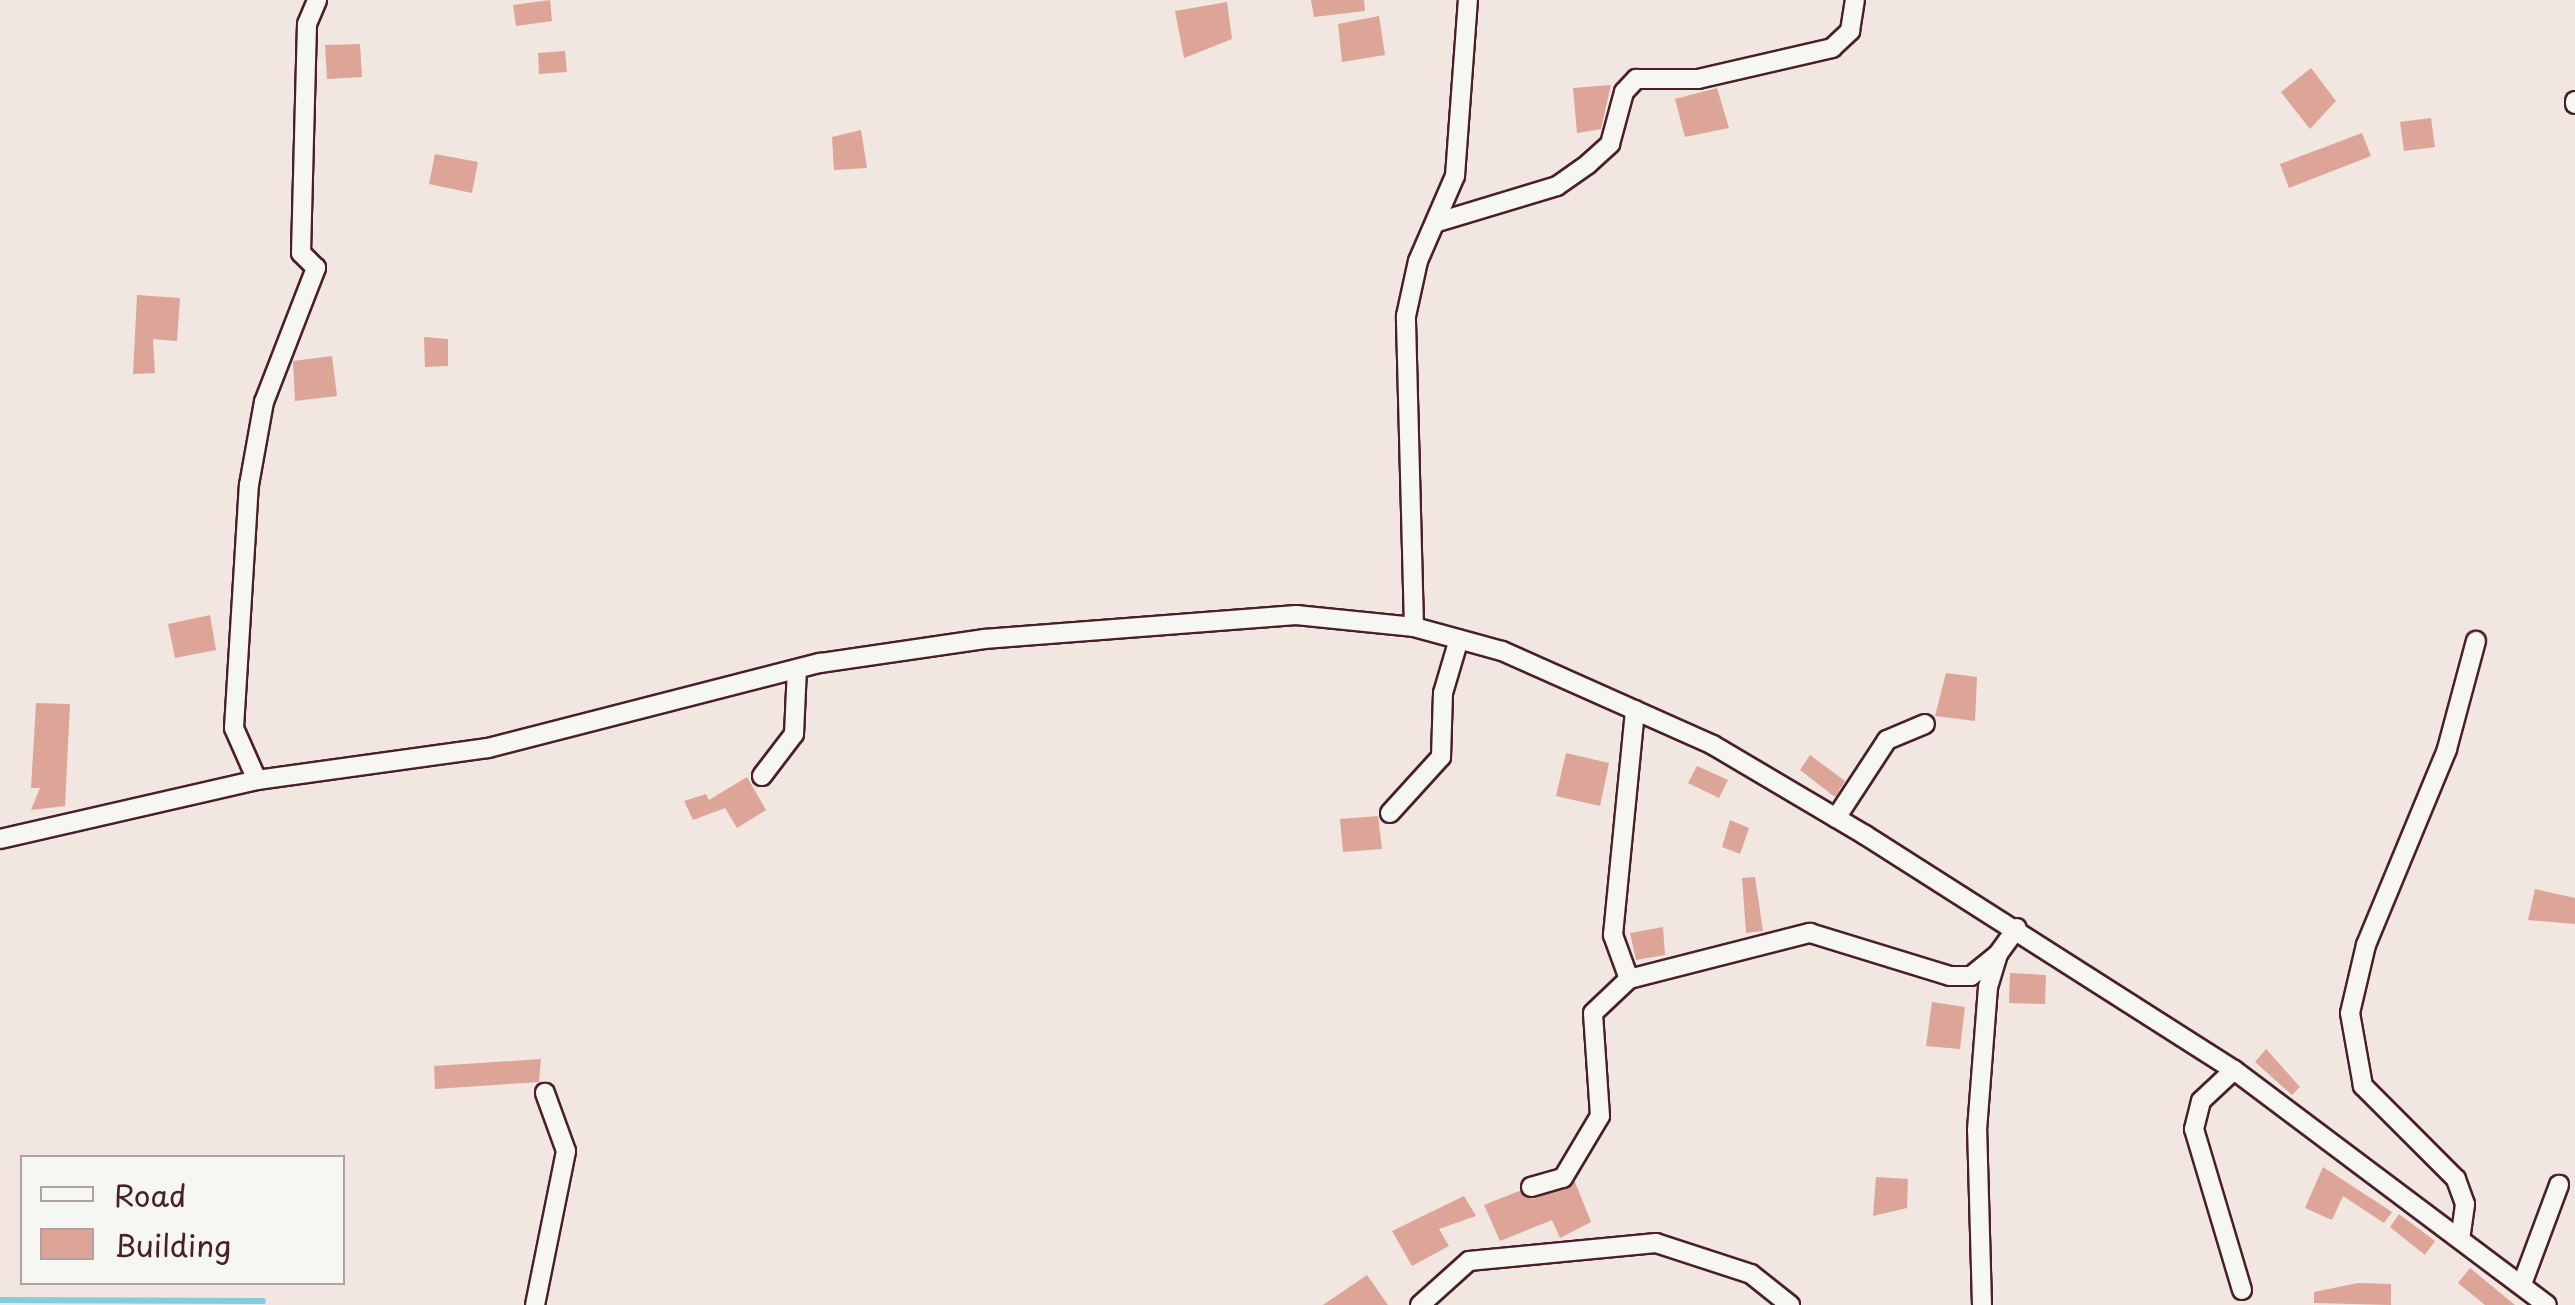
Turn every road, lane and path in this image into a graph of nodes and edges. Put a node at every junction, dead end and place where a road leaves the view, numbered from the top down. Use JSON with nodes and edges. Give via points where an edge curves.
{"nodes":[{"id":1,"x":317,"y":0,"type":"edge"},
{"id":2,"x":1468,"y":0,"type":"edge"},
{"id":3,"x":1855,"y":0,"type":"edge"},
{"id":4,"x":1438,"y":222,"type":"junction"},
{"id":5,"x":1414,"y":628,"type":"junction"},
{"id":6,"x":1459,"y":639,"type":"junction"},
{"id":7,"x":2476,"y":641,"type":"dead end"},
{"id":8,"x":797,"y":668,"type":"junction"},
{"id":9,"x":1636,"y":710,"type":"junction"},
{"id":10,"x":1925,"y":724,"type":"dead end"},
{"id":11,"x":762,"y":776,"type":"dead end"},
{"id":12,"x":257,"y":780,"type":"junction"},
{"id":13,"x":1390,"y":813,"type":"dead end"},
{"id":14,"x":1836,"y":818,"type":"junction"},
{"id":15,"x":0,"y":839,"type":"edge"},
{"id":16,"x":2017,"y":928,"type":"junction"},
{"id":17,"x":1998,"y":954,"type":"junction"},
{"id":18,"x":1629,"y":979,"type":"junction"},
{"id":19,"x":2234,"y":1070,"type":"junction"},
{"id":20,"x":545,"y":1093,"type":"dead end"},
{"id":21,"x":1531,"y":1186,"type":"dead end"},
{"id":22,"x":2559,"y":1186,"type":"dead end"},
{"id":23,"x":2461,"y":1233,"type":"junction"},
{"id":24,"x":2522,"y":1284,"type":"junction"},
{"id":25,"x":2242,"y":1290,"type":"dead end"},
{"id":26,"x":535,"y":1305,"type":"edge"},
{"id":27,"x":1420,"y":1305,"type":"edge"},
{"id":28,"x":1790,"y":1305,"type":"edge"},
{"id":29,"x":1982,"y":1305,"type":"edge"},
{"id":30,"x":2546,"y":1305,"type":"edge"}],
"edges":[{"from":1,"to":12,"type":"street","via":[[307,24],[302,252],[316,268],[264,402],[248,504],[234,728]]},
{"from":2,"to":4,"type":"street","via":[[1463,117]]},
{"from":3,"to":4,"type":"street","via":[[1850,31],[1832,48],[1698,79],[1661,74],[1628,83],[1610,144],[1588,164],[1557,186]]},
{"from":4,"to":5,"type":"street","via":[[1418,261],[1406,316]]},
{"from":5,"to":6,"type":"street"},
{"from":5,"to":8,"type":"street","via":[[1296,615],[984,639]]},
{"from":6,"to":9,"type":"street"},
{"from":6,"to":13,"type":"street","via":[[1443,694],[1441,756]]},
{"from":7,"to":23,"type":"street","via":[[2447,750],[2366,945],[2350,1014],[2363,1086],[2456,1179],[2465,1204]]},
{"from":8,"to":11,"type":"street","via":[[794,734]]},
{"from":8,"to":12,"type":"street","via":[[488,748]]},
{"from":9,"to":14,"type":"street","via":[[1712,744]]},
{"from":9,"to":18,"type":"street","via":[[1613,936]]},
{"from":10,"to":14,"type":"street","via":[[1887,740]]},
{"from":12,"to":15,"type":"street"},
{"from":14,"to":16,"type":"street"},
{"from":16,"to":17,"type":"street"},
{"from":16,"to":19,"type":"street"},
{"from":17,"to":18,"type":"street","via":[[1971,976],[1950,976],[1810,934]]},
{"from":17,"to":29,"type":"street","via":[[1977,1130]]},
{"from":18,"to":21,"type":"street","via":[[1594,1013],[1600,1116],[1563,1178]]},
{"from":19,"to":23,"type":"street"},
{"from":19,"to":25,"type":"street","via":[[2202,1101],[2194,1130]]},
{"from":20,"to":26,"type":"street","via":[[566,1151]]},
{"from":22,"to":24,"type":"street"},
{"from":23,"to":24,"type":"street"},
{"from":24,"to":30,"type":"street"},
{"from":27,"to":28,"type":"street","via":[[1469,1261],[1656,1243],[1751,1274]]}]}
